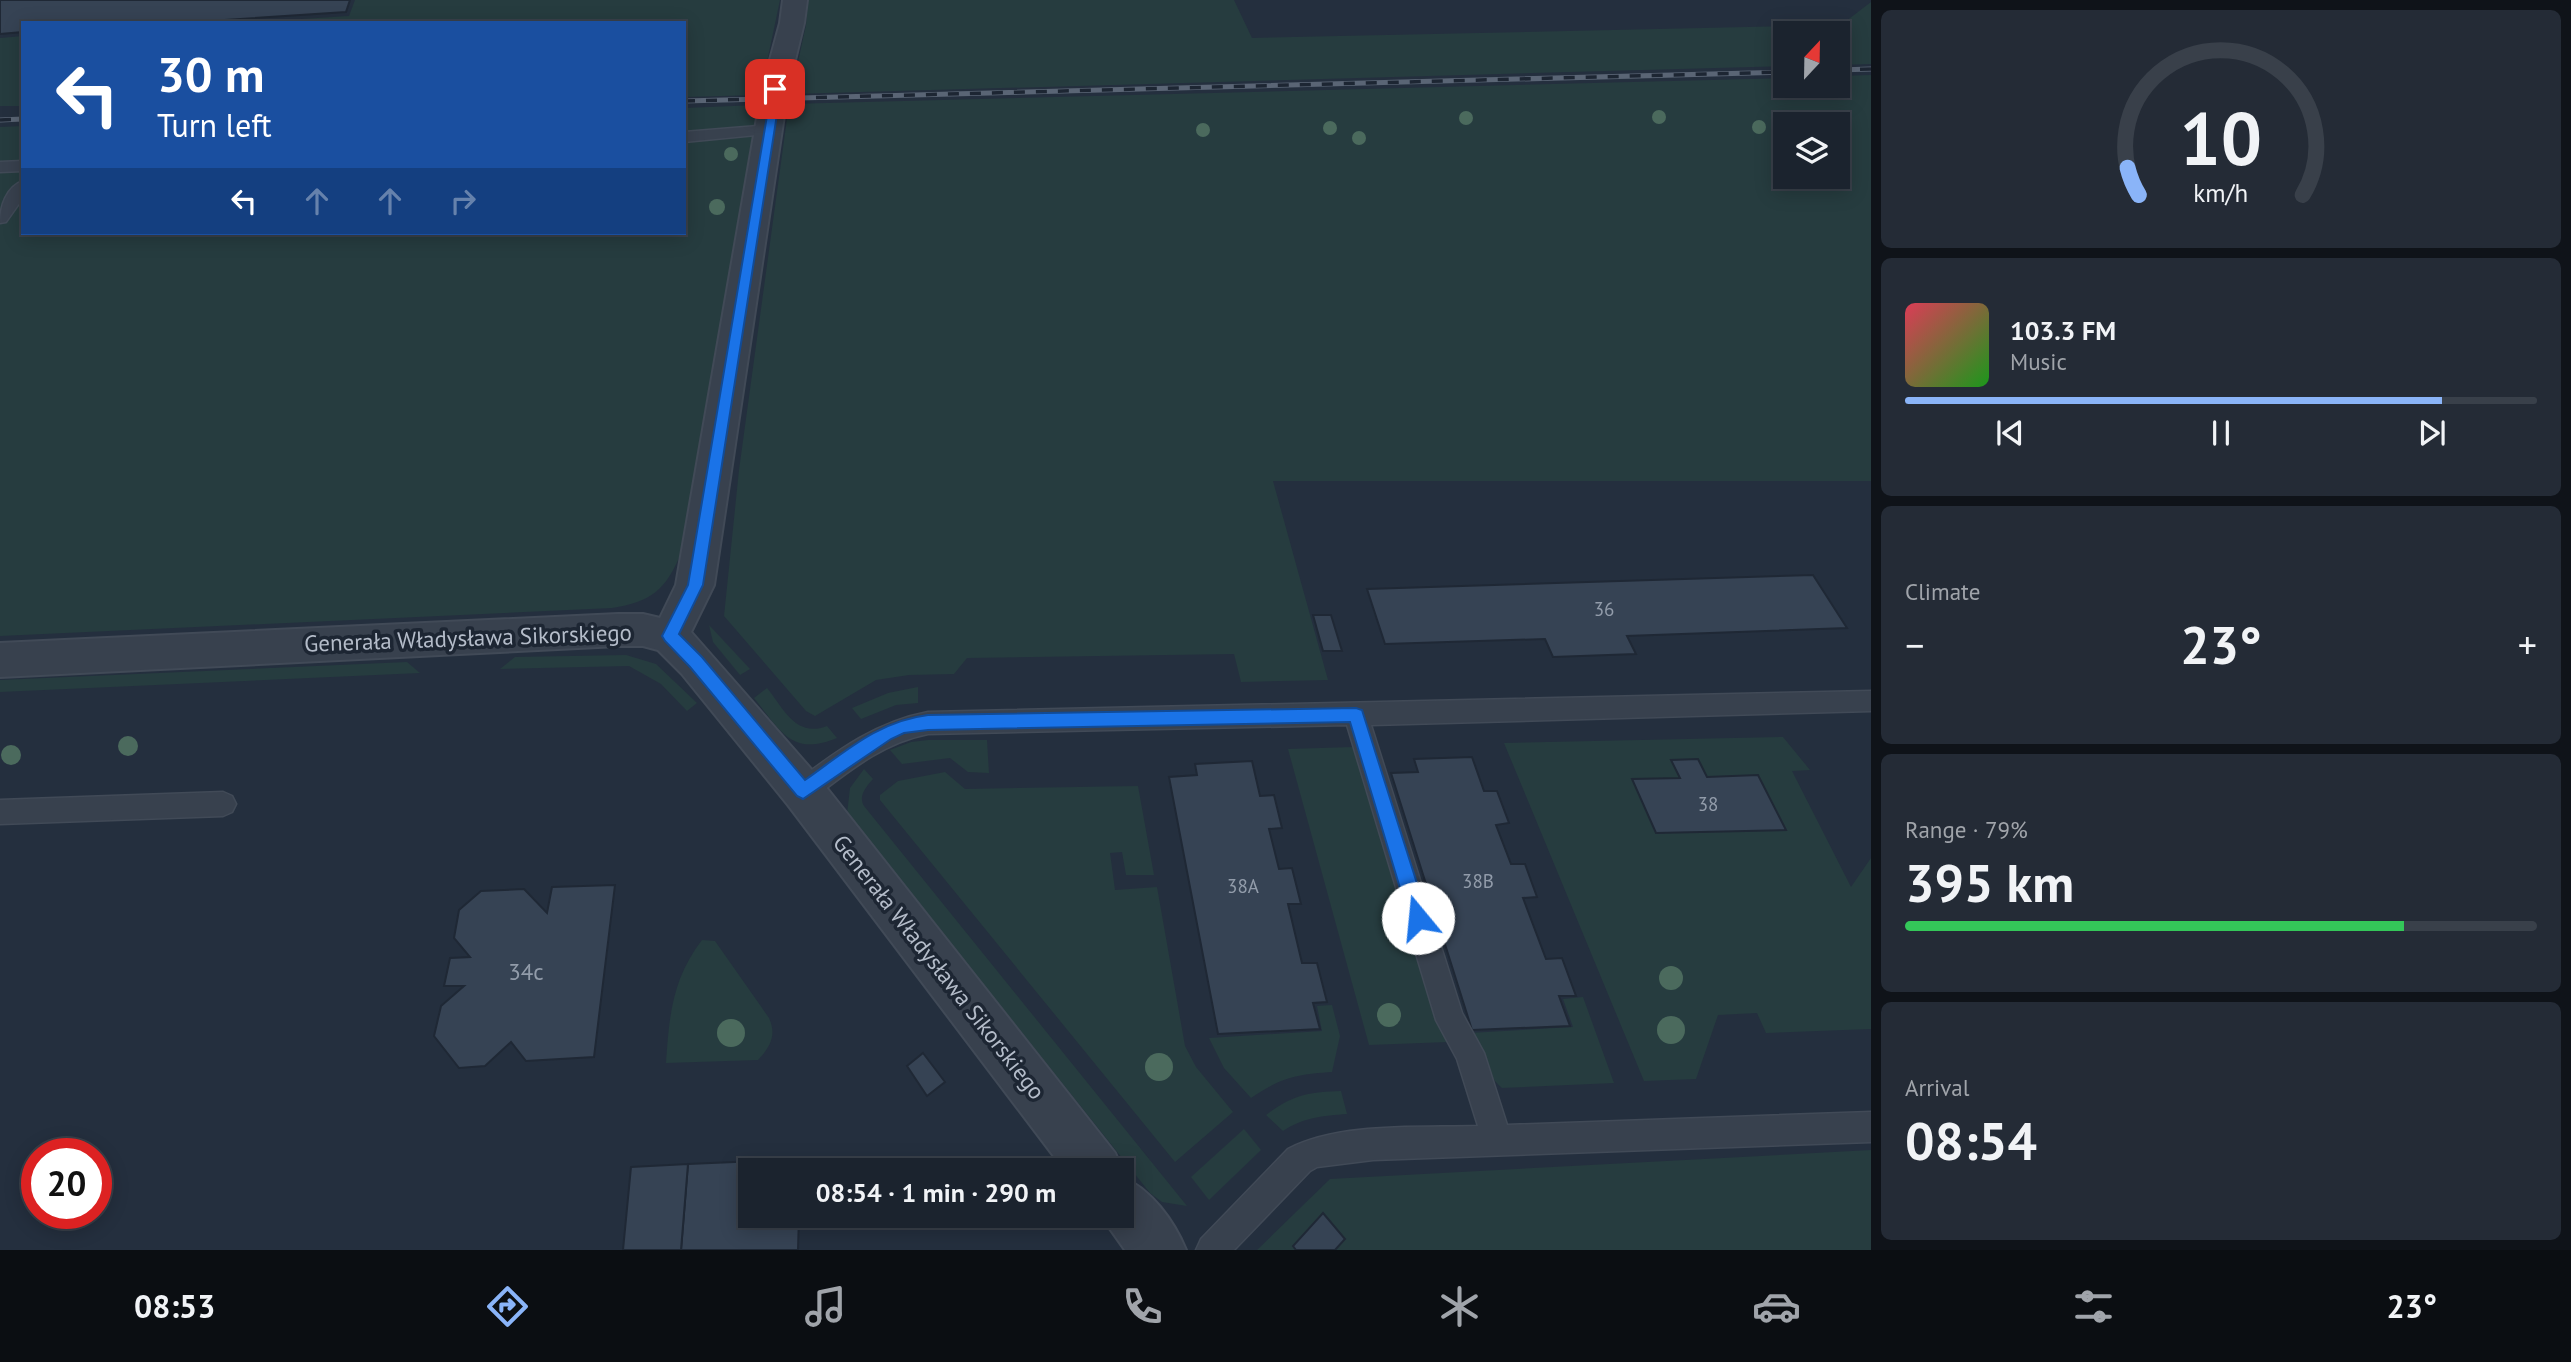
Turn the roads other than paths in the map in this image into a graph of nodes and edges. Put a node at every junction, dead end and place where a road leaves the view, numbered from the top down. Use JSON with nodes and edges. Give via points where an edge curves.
{"nodes":[{"id":1,"x":794,"y":0,"type":"edge"},
{"id":2,"x":769,"y":130,"type":"junction"},
{"id":3,"x":686,"y":137,"type":"edge"},
{"id":4,"x":21,"y":166,"type":"edge"},
{"id":5,"x":0,"y":167,"type":"edge"},
{"id":6,"x":21,"y":189,"type":"edge"},
{"id":7,"x":0,"y":218,"type":"edge"},
{"id":8,"x":670,"y":636,"type":"junction"},
{"id":9,"x":0,"y":660,"type":"edge"},
{"id":10,"x":1871,"y":701,"type":"edge"},
{"id":11,"x":1356,"y":715,"type":"junction"},
{"id":12,"x":803,"y":791,"type":"junction"},
{"id":13,"x":223,"y":804,"type":"dead end"},
{"id":14,"x":0,"y":812,"type":"edge"},
{"id":15,"x":1871,"y":1127,"type":"edge"},
{"id":16,"x":1497,"y":1140,"type":"junction"},
{"id":17,"x":1087,"y":1158,"type":"edge"},
{"id":18,"x":1134,"y":1218,"type":"edge"},
{"id":19,"x":1158,"y":1250,"type":"edge"},
{"id":20,"x":1212,"y":1250,"type":"edge"}],
"edges":[{"from":1,"to":2,"type":"street"},
{"from":2,"to":3,"type":"lane"},
{"from":2,"to":8,"type":"street","via":[[695,585]]},
{"from":4,"to":5,"type":"lane"},
{"from":6,"to":7,"type":"lane"},
{"from":8,"to":9,"type":"street","name":"Generała Władysława Sikorskiego","via":[[618,630]]},
{"from":8,"to":12,"type":"street","name":"Generała Władysława Sikorskiego"},
{"from":10,"to":11,"type":"lane"},
{"from":11,"to":12,"type":"lane","via":[[903,726]]},
{"from":11,"to":16,"type":"lane","via":[[1450,1020],[1470,1053]]},
{"from":12,"to":17,"type":"street","name":"Generała Władysława Sikorskiego"},
{"from":13,"to":14,"type":"lane"},
{"from":15,"to":16,"type":"lane"},
{"from":16,"to":20,"type":"lane","via":[[1314,1152],[1299,1160]]},
{"from":18,"to":19,"type":"street"}]}
